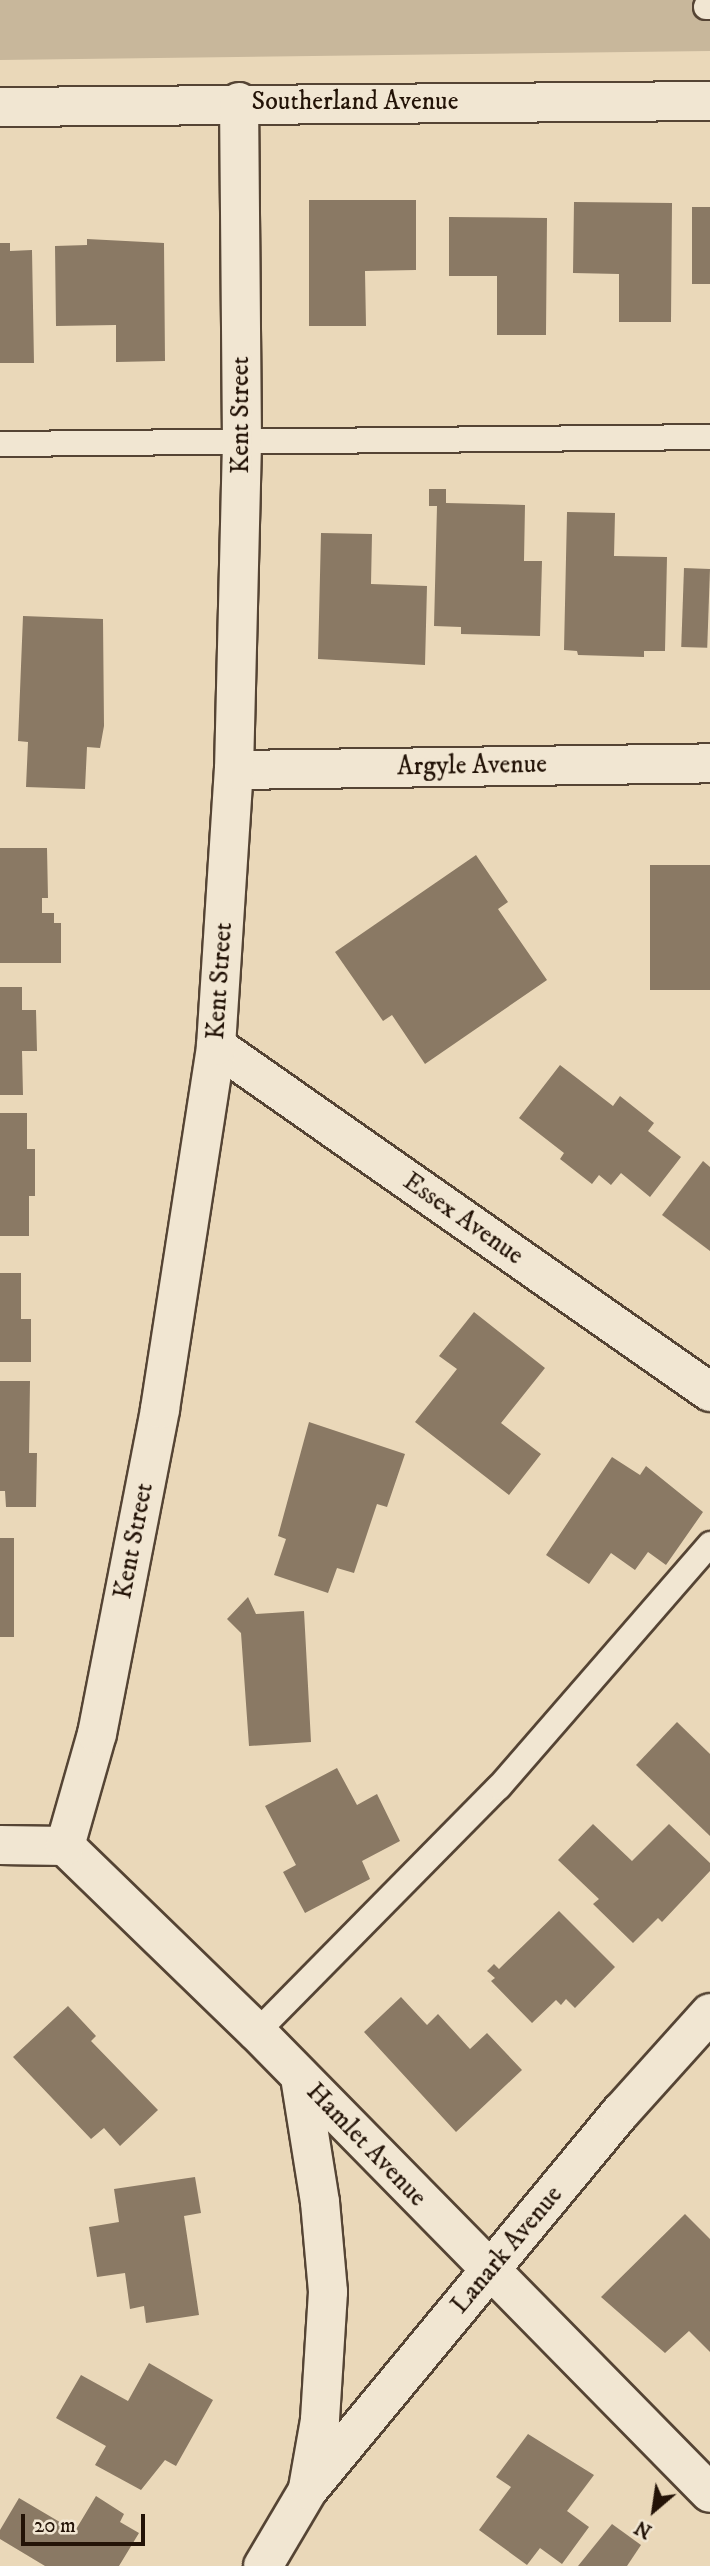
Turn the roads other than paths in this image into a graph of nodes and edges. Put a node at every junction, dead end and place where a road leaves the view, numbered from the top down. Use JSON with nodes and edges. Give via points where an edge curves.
{"nodes":[{"id":1,"x":710,"y":101,"type":"edge"},
{"id":2,"x":239,"y":102,"type":"junction"},
{"id":3,"x":0,"y":107,"type":"edge"},
{"id":4,"x":710,"y":437,"type":"edge"},
{"id":5,"x":242,"y":442,"type":"junction"},
{"id":6,"x":0,"y":444,"type":"edge"},
{"id":7,"x":710,"y":763,"type":"edge"},
{"id":8,"x":234,"y":770,"type":"junction"},
{"id":9,"x":216,"y":1046,"type":"junction"},
{"id":10,"x":710,"y":1392,"type":"edge"},
{"id":11,"x":710,"y":1544,"type":"edge"},
{"id":12,"x":0,"y":1845,"type":"edge"},
{"id":13,"x":65,"y":1846,"type":"junction"},
{"id":14,"x":710,"y":2013,"type":"edge"},
{"id":15,"x":257,"y":2032,"type":"junction"},
{"id":16,"x":300,"y":2077,"type":"junction"},
{"id":17,"x":489,"y":2271,"type":"junction"},
{"id":18,"x":308,"y":2490,"type":"junction"},
{"id":19,"x":710,"y":2493,"type":"edge"},
{"id":20,"x":263,"y":2566,"type":"edge"}],
"edges":[{"from":1,"to":2,"type":"street","name":"Southerland Avenue"},
{"from":2,"to":3,"type":"street","name":"Southerland Avenue"},
{"from":2,"to":5,"type":"street","name":"Kent Street"},
{"from":4,"to":5,"type":"lane"},
{"from":5,"to":6,"type":"lane"},
{"from":5,"to":8,"type":"street","name":"Kent Street"},
{"from":7,"to":8,"type":"street","name":"Argyle Avenue"},
{"from":8,"to":9,"type":"street","name":"Kent Street"},
{"from":9,"to":10,"type":"street","name":"Essex Avenue"},
{"from":9,"to":13,"type":"street","name":"Kent Street","via":[[160,1409],[97,1734]]},
{"from":11,"to":15,"type":"lane","via":[[499,1787]]},
{"from":12,"to":13,"type":"street"},
{"from":13,"to":15,"type":"street","name":"Hamlet Avenue"},
{"from":14,"to":17,"type":"street","name":"Lanark Avenue"},
{"from":15,"to":16,"type":"street","name":"Hamlet Avenue"},
{"from":16,"to":17,"type":"street","name":"Hamlet Avenue"},
{"from":16,"to":18,"type":"street","name":"Lanark Avenue","via":[[320,2202],[328,2292],[320,2420]]},
{"from":17,"to":18,"type":"street","name":"Lanark Avenue"},
{"from":17,"to":19,"type":"street","name":"Hamlet Avenue"},
{"from":18,"to":20,"type":"street","name":"Lanark Avenue"}]}
